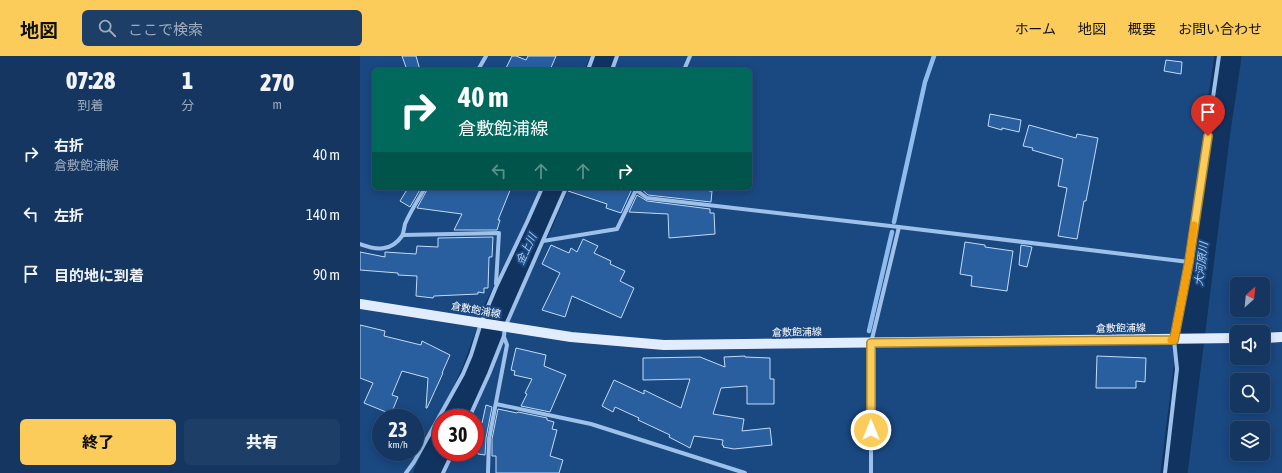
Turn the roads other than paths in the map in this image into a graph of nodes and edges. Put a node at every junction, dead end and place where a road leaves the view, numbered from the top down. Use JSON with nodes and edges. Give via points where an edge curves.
{"nodes":[{"id":1,"x":486,"y":56,"type":"edge"},
{"id":2,"x":593,"y":56,"type":"edge"},
{"id":3,"x":617,"y":56,"type":"edge"},
{"id":4,"x":690,"y":56,"type":"edge"},
{"id":5,"x":1219,"y":56,"type":"edge"},
{"id":6,"x":479,"y":68,"type":"edge"},
{"id":7,"x":589,"y":68,"type":"edge"},
{"id":8,"x":613,"y":68,"type":"edge"},
{"id":9,"x":685,"y":68,"type":"edge"},
{"id":10,"x":424,"y":190,"type":"edge"},
{"id":11,"x":541,"y":190,"type":"edge"},
{"id":12,"x":565,"y":190,"type":"edge"},
{"id":13,"x":636,"y":190,"type":"edge"},
{"id":14,"x":637,"y":190,"type":"edge"},
{"id":15,"x":899,"y":227,"type":"junction"},
{"id":16,"x":403,"y":235,"type":"junction"},
{"id":17,"x":543,"y":241,"type":"junction"},
{"id":18,"x":360,"y":244,"type":"edge"},
{"id":19,"x":1189,"y":262,"type":"junction"},
{"id":20,"x":496,"y":287,"type":"junction"},
{"id":21,"x":360,"y":304,"type":"edge"},
{"id":22,"x":481,"y":323,"type":"junction"},
{"id":23,"x":504,"y":332,"type":"junction"},
{"id":24,"x":1282,"y":337,"type":"edge"},
{"id":25,"x":1230,"y":338,"type":"edge"},
{"id":26,"x":1270,"y":338,"type":"edge"},
{"id":27,"x":1178,"y":340,"type":"junction"},
{"id":28,"x":871,"y":343,"type":"junction"},
{"id":29,"x":496,"y":404,"type":"junction"},
{"id":30,"x":473,"y":409,"type":"edge"},
{"id":31,"x":449,"y":461,"type":"edge"},
{"id":32,"x":406,"y":473,"type":"edge"},
{"id":33,"x":443,"y":473,"type":"edge"},
{"id":34,"x":488,"y":473,"type":"edge"},
{"id":35,"x":745,"y":473,"type":"edge"},
{"id":36,"x":871,"y":473,"type":"edge"},
{"id":37,"x":1165,"y":473,"type":"edge"}],
"edges":[{"from":1,"to":6,"type":"street"},
{"from":2,"to":7,"type":"street"},
{"from":3,"to":8,"type":"street"},
{"from":4,"to":9,"type":"street"},
{"from":5,"to":19,"type":"street"},
{"from":10,"to":16,"type":"street","via":[[405,224]]},
{"from":11,"to":20,"type":"street"},
{"from":12,"to":17,"type":"street"},
{"from":13,"to":17,"type":"street","via":[[617,229]]},
{"from":14,"to":15,"type":"street","via":[[647,198]]},
{"from":15,"to":19,"type":"street"},
{"from":15,"to":28,"type":"street"},
{"from":16,"to":18,"type":"street","via":[[390,247],[377,249]]},
{"from":16,"to":20,"type":"street","via":[[499,233]]},
{"from":17,"to":23,"type":"street"},
{"from":19,"to":27,"type":"street"},
{"from":20,"to":22,"type":"street"},
{"from":21,"to":22,"type":"main road","name":"倉敷飽浦線"},
{"from":22,"to":23,"type":"main road","name":"倉敷飽浦線"},
{"from":22,"to":32,"type":"street","via":[[463,374]]},
{"from":23,"to":28,"type":"main road","name":"倉敷飽浦線","via":[[664,345]]},
{"from":23,"to":29,"type":"street","via":[[507,345]]},
{"from":23,"to":30,"type":"street"},
{"from":24,"to":26,"type":"main road"},
{"from":25,"to":27,"type":"main road","name":"倉敷飽浦線"},
{"from":27,"to":28,"type":"main road","name":"倉敷飽浦線"},
{"from":27,"to":37,"type":"street"},
{"from":28,"to":36,"type":"street"},
{"from":29,"to":34,"type":"street","via":[[489,439]]},
{"from":29,"to":35,"type":"street","via":[[591,424]]},
{"from":31,"to":33,"type":"street"}]}
